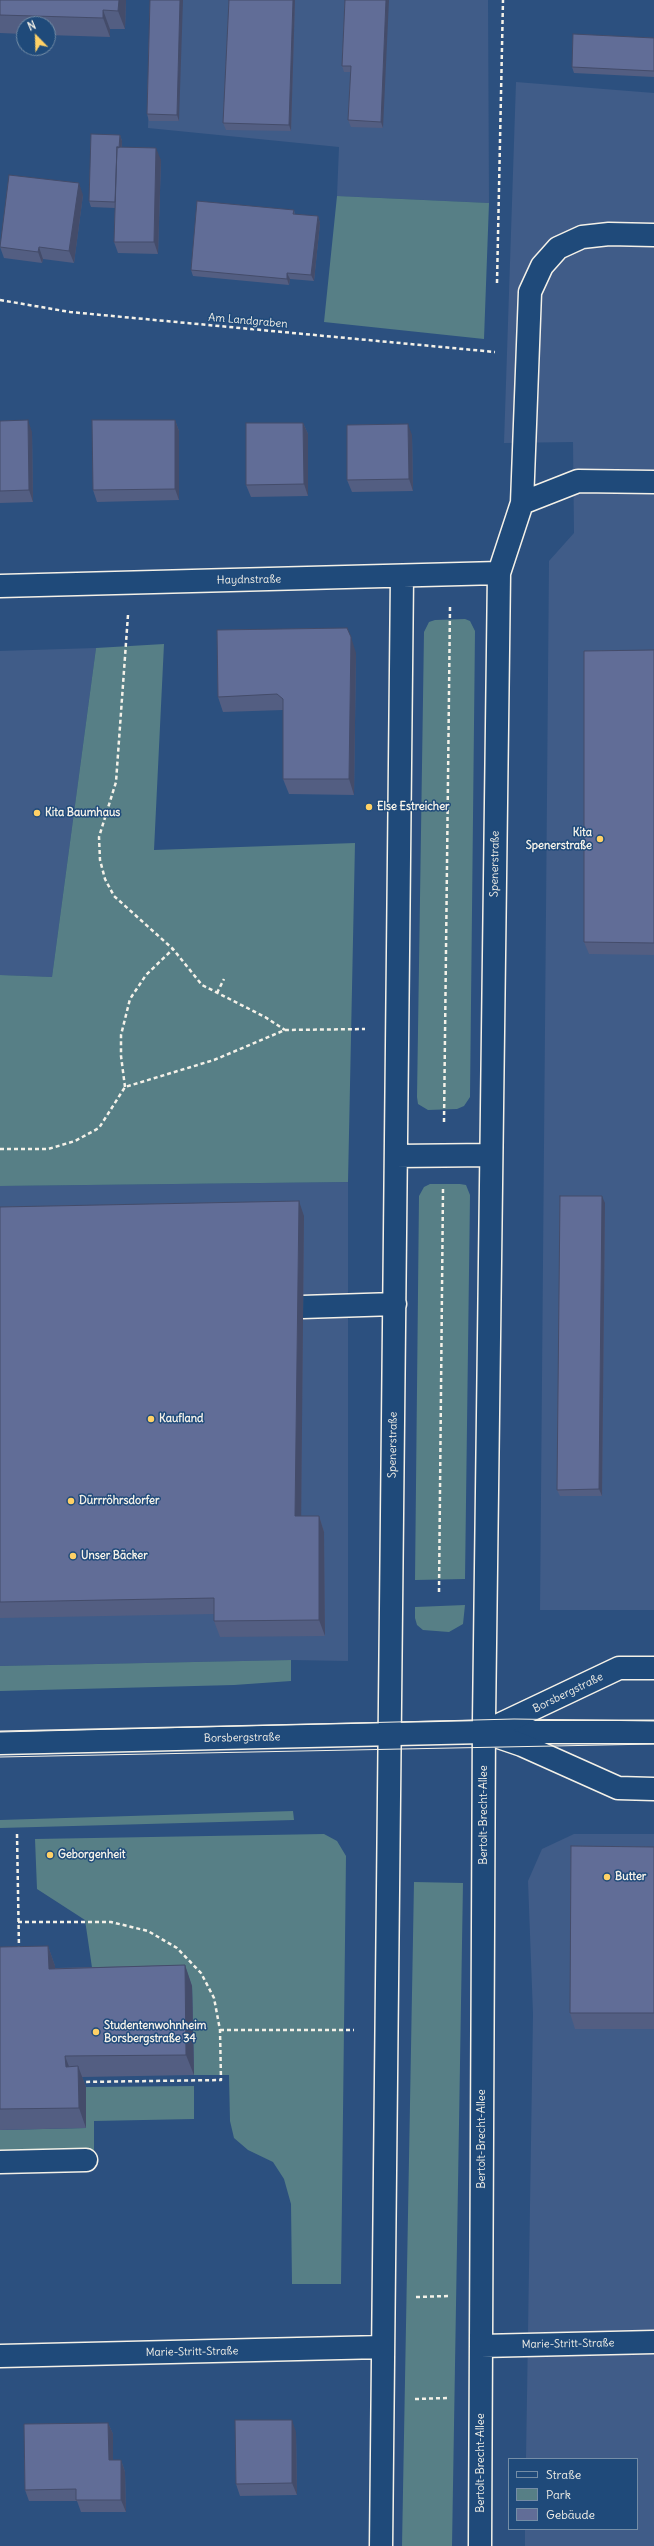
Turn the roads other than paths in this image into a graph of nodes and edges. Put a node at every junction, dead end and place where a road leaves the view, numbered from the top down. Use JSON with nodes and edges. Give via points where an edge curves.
{"nodes":[{"id":1,"x":654,"y":235,"type":"edge"},
{"id":2,"x":654,"y":482,"type":"edge"},
{"id":3,"x":522,"y":503,"type":"junction"},
{"id":4,"x":499,"y":573,"type":"junction"},
{"id":5,"x":402,"y":576,"type":"junction"},
{"id":6,"x":0,"y":586,"type":"edge"},
{"id":7,"x":492,"y":1155,"type":"junction"},
{"id":8,"x":396,"y":1156,"type":"junction"},
{"id":9,"x":395,"y":1304,"type":"junction"},
{"id":10,"x":302,"y":1307,"type":"dead end"},
{"id":11,"x":654,"y":1668,"type":"edge"},
{"id":12,"x":484,"y":1732,"type":"junction"},
{"id":13,"x":654,"y":1732,"type":"edge"},
{"id":14,"x":390,"y":1734,"type":"junction"},
{"id":15,"x":0,"y":1743,"type":"edge"},
{"id":16,"x":654,"y":1789,"type":"edge"},
{"id":17,"x":86,"y":2160,"type":"dead end"},
{"id":18,"x":0,"y":2162,"type":"edge"},
{"id":19,"x":654,"y":2342,"type":"edge"},
{"id":20,"x":481,"y":2346,"type":"junction"},
{"id":21,"x":384,"y":2347,"type":"junction"},
{"id":22,"x":0,"y":2356,"type":"edge"},
{"id":23,"x":381,"y":2546,"type":"edge"},
{"id":24,"x":480,"y":2546,"type":"edge"}],
"edges":[{"from":1,"to":3,"type":"street","name":"Spenerstraße","via":[[609,234],[582,237],[558,248],[542,266],[530,292]]},
{"from":2,"to":3,"type":"street","via":[[578,481]]},
{"from":3,"to":4,"type":"street","name":"Spenerstraße"},
{"from":4,"to":5,"type":"street","name":"Haydnstraße"},
{"from":4,"to":7,"type":"street","name":"Spenerstraße"},
{"from":5,"to":6,"type":"street","name":"Haydnstraße"},
{"from":5,"to":8,"type":"street","name":"Spenerstraße"},
{"from":7,"to":8,"type":"street"},
{"from":7,"to":12,"type":"street","name":"Spenerstraße"},
{"from":8,"to":9,"type":"street","name":"Spenerstraße"},
{"from":9,"to":10,"type":"street"},
{"from":9,"to":14,"type":"street","name":"Spenerstraße"},
{"from":11,"to":12,"type":"street","name":"Borsbergstraße","via":[[619,1668]]},
{"from":12,"to":13,"type":"street"},
{"from":12,"to":14,"type":"street","name":"Borsbergstraße"},
{"from":12,"to":16,"type":"street","name":"Borsbergstraße","via":[[522,1745],[618,1788]]},
{"from":12,"to":20,"type":"street","name":"Bertolt-Brecht-Allee"},
{"from":14,"to":15,"type":"street","name":"Borsbergstraße"},
{"from":14,"to":21,"type":"street"},
{"from":17,"to":18,"type":"street"},
{"from":19,"to":20,"type":"street","name":"Marie-Stritt-Straße"},
{"from":20,"to":24,"type":"street","name":"Bertolt-Brecht-Allee"},
{"from":21,"to":22,"type":"street","name":"Marie-Stritt-Straße"},
{"from":21,"to":23,"type":"street"}]}
